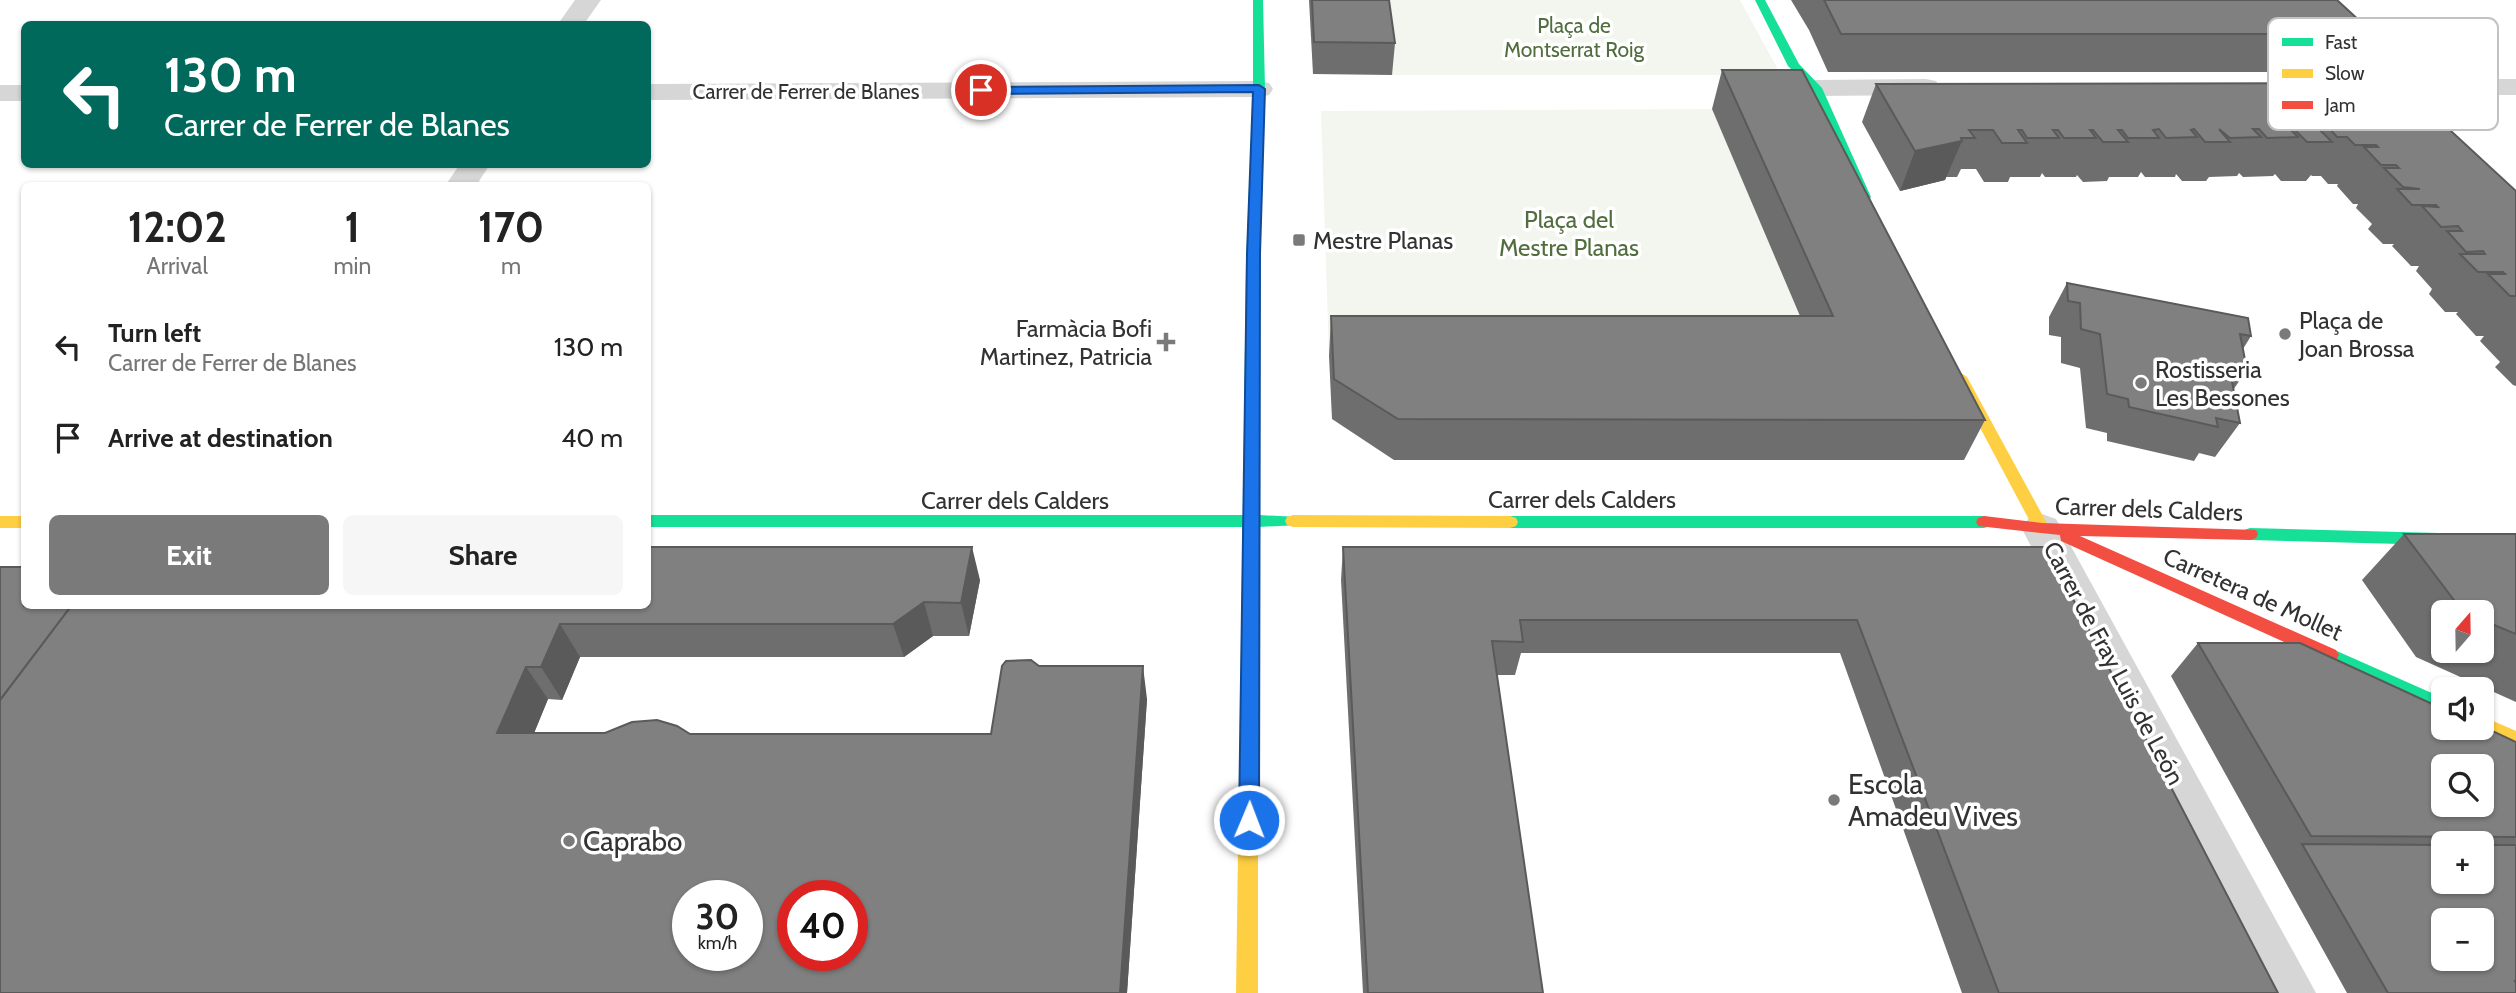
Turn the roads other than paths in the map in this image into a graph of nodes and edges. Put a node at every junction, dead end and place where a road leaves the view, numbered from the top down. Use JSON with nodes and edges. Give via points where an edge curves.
{"nodes":[{"id":1,"x":588,"y":0,"type":"edge"},
{"id":2,"x":1258,"y":0,"type":"edge"},
{"id":3,"x":1760,"y":0,"type":"edge"},
{"id":4,"x":2299,"y":0,"type":"edge"},
{"id":5,"x":2318,"y":18,"type":"edge"},
{"id":6,"x":573,"y":21,"type":"edge"},
{"id":7,"x":2498,"y":87,"type":"edge"},
{"id":8,"x":2516,"y":87,"type":"edge"},
{"id":9,"x":1816,"y":88,"type":"junction"},
{"id":10,"x":1953,"y":88,"type":"edge"},
{"id":11,"x":1259,"y":89,"type":"junction"},
{"id":12,"x":651,"y":92,"type":"edge"},
{"id":13,"x":0,"y":93,"type":"edge"},
{"id":14,"x":21,"y":93,"type":"edge"},
{"id":15,"x":1871,"y":208,"type":"edge"},
{"id":16,"x":1951,"y":360,"type":"edge"},
{"id":17,"x":651,"y":521,"type":"edge"},
{"id":18,"x":0,"y":522,"type":"edge"},
{"id":19,"x":21,"y":522,"type":"edge"},
{"id":20,"x":1250,"y":522,"type":"junction"},
{"id":21,"x":2042,"y":529,"type":"junction"},
{"id":22,"x":2516,"y":541,"type":"edge"},
{"id":23,"x":2431,"y":701,"type":"edge"},
{"id":24,"x":2494,"y":730,"type":"edge"},
{"id":25,"x":2516,"y":740,"type":"edge"},
{"id":26,"x":1247,"y":993,"type":"edge"},
{"id":27,"x":2290,"y":993,"type":"edge"}],
"edges":[{"from":1,"to":6,"type":"street"},
{"from":2,"to":11,"type":"street"},
{"from":3,"to":9,"type":"street","via":[[1794,66]]},
{"from":4,"to":5,"type":"street"},
{"from":7,"to":8,"type":"street"},
{"from":9,"to":10,"type":"street"},
{"from":9,"to":15,"type":"street"},
{"from":11,"to":12,"type":"street","name":"Carrer de Ferrer de Blanes"},
{"from":11,"to":20,"type":"street"},
{"from":13,"to":14,"type":"street"},
{"from":16,"to":21,"type":"street","name":"Carrer de Fray Luis de León"},
{"from":17,"to":20,"type":"street","name":"Carrer dels Calders"},
{"from":18,"to":19,"type":"street"},
{"from":20,"to":21,"type":"street","name":"Carrer dels Calders","via":[[1983,522]]},
{"from":20,"to":26,"type":"street"},
{"from":21,"to":22,"type":"street","name":"Carrer dels Calders"},
{"from":21,"to":23,"type":"street","name":"Carretera de Mollet","via":[[2127,562]]},
{"from":21,"to":27,"type":"street","name":"Carrer de Fray Luis de León"},
{"from":24,"to":25,"type":"street"}]}
